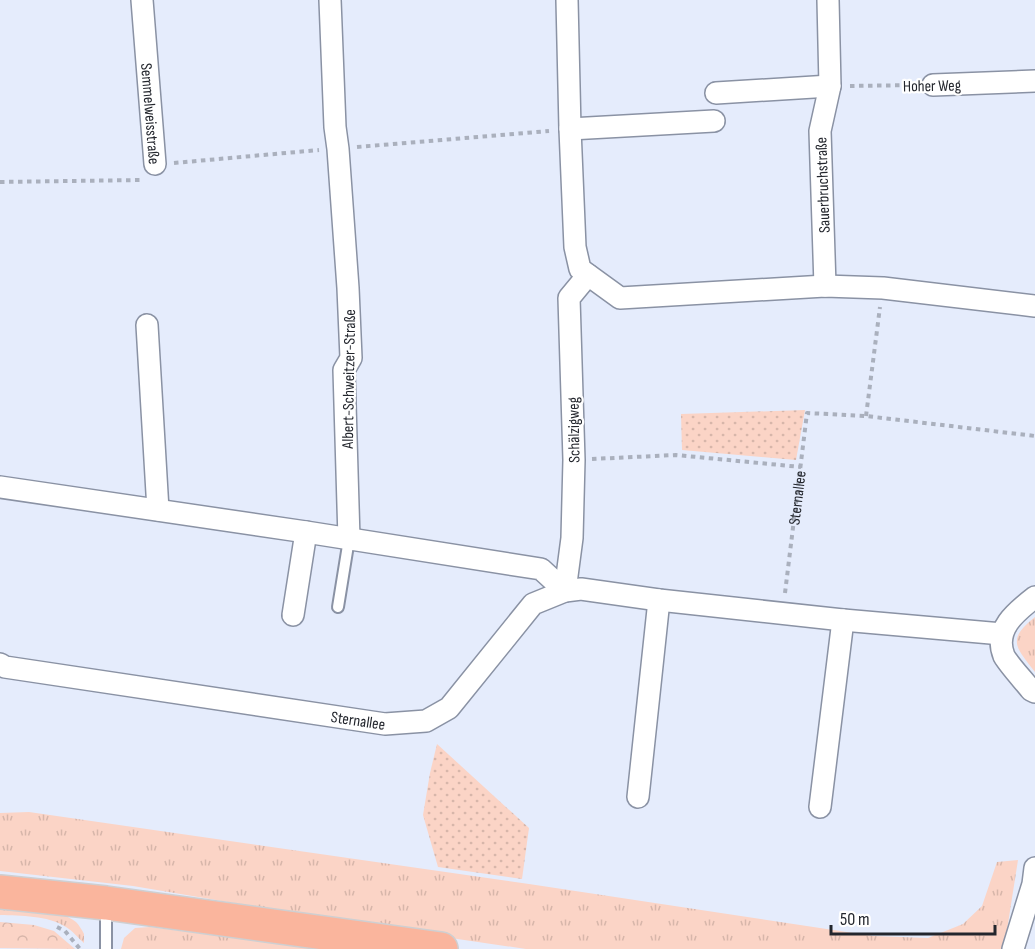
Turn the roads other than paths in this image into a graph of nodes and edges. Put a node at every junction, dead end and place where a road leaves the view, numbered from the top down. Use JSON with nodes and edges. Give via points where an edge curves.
{"nodes":[{"id":1,"x":142,"y":0,"type":"edge"},
{"id":2,"x":330,"y":0,"type":"edge"},
{"id":3,"x":567,"y":0,"type":"edge"},
{"id":4,"x":828,"y":0,"type":"edge"},
{"id":5,"x":1035,"y":81,"type":"edge"},
{"id":6,"x":933,"y":85,"type":"road end"},
{"id":7,"x":830,"y":86,"type":"junction"},
{"id":8,"x":716,"y":93,"type":"dead end"},
{"id":9,"x":714,"y":121,"type":"dead end"},
{"id":10,"x":570,"y":129,"type":"junction"},
{"id":11,"x":155,"y":164,"type":"road end"},
{"id":12,"x":588,"y":275,"type":"junction"},
{"id":13,"x":825,"y":286,"type":"junction"},
{"id":14,"x":1035,"y":306,"type":"edge"},
{"id":15,"x":147,"y":326,"type":"dead end"},
{"id":16,"x":0,"y":487,"type":"edge"},
{"id":17,"x":158,"y":510,"type":"junction"},
{"id":18,"x":306,"y":532,"type":"junction"},
{"id":19,"x":349,"y":538,"type":"junction"},
{"id":20,"x":566,"y":591,"type":"junction"},
{"id":21,"x":1035,"y":597,"type":"edge"},
{"id":22,"x":658,"y":600,"type":"junction"},
{"id":23,"x":338,"y":607,"type":"dead end"},
{"id":24,"x":293,"y":615,"type":"dead end"},
{"id":25,"x":843,"y":620,"type":"junction"},
{"id":26,"x":1002,"y":634,"type":"junction"},
{"id":27,"x":2,"y":666,"type":"edge"},
{"id":28,"x":1035,"y":692,"type":"edge"},
{"id":29,"x":638,"y":797,"type":"dead end"},
{"id":30,"x":820,"y":807,"type":"dead end"},
{"id":31,"x":1034,"y":876,"type":"edge"},
{"id":32,"x":0,"y":892,"type":"edge"},
{"id":33,"x":106,"y":903,"type":"junction"},
{"id":34,"x":1035,"y":912,"type":"edge"},
{"id":35,"x":106,"y":949,"type":"edge"},
{"id":36,"x":441,"y":949,"type":"edge"},
{"id":37,"x":1013,"y":949,"type":"edge"}],
"edges":[{"from":1,"to":11,"type":"street","name":"Semmelweisstraße"},
{"from":2,"to":19,"type":"street","name":"Albert-Schweitzer-Straße","via":[[351,358],[344,370]]},
{"from":3,"to":10,"type":"street"},
{"from":4,"to":7,"type":"street","name":"Sauerbruchstraße"},
{"from":5,"to":6,"type":"street","name":"Hoher Weg"},
{"from":7,"to":8,"type":"street"},
{"from":7,"to":13,"type":"street","name":"Sauerbruchstraße","via":[[820,130]]},
{"from":9,"to":10,"type":"street"},
{"from":10,"to":12,"type":"street","via":[[575,247],[580,269]]},
{"from":12,"to":13,"type":"street","via":[[620,298]]},
{"from":12,"to":20,"type":"street","name":"Schälzigweg","via":[[569,298],[574,460]]},
{"from":13,"to":14,"type":"street","via":[[883,288]]},
{"from":15,"to":17,"type":"street"},
{"from":16,"to":17,"type":"street"},
{"from":17,"to":18,"type":"street"},
{"from":18,"to":19,"type":"street"},
{"from":18,"to":24,"type":"street"},
{"from":19,"to":20,"type":"street","via":[[542,568]]},
{"from":19,"to":23,"type":"lane"},
{"from":20,"to":22,"type":"street","name":"Sternallee","via":[[581,589]]},
{"from":20,"to":27,"type":"street","name":"Sternallee","via":[[533,604],[449,708],[426,721],[385,724]]},
{"from":21,"to":26,"type":"street","via":[[1014,614]]},
{"from":22,"to":25,"type":"street","name":"Sternallee"},
{"from":22,"to":29,"type":"street"},
{"from":25,"to":26,"type":"street","name":"Sternallee"},
{"from":25,"to":30,"type":"street"},
{"from":26,"to":28,"type":"street","via":[[1005,656]]},
{"from":31,"to":34,"type":"street"},
{"from":31,"to":37,"type":"street"},
{"from":32,"to":33,"type":"main road"},
{"from":33,"to":35,"type":"lane"},
{"from":33,"to":36,"type":"main road"}]}
